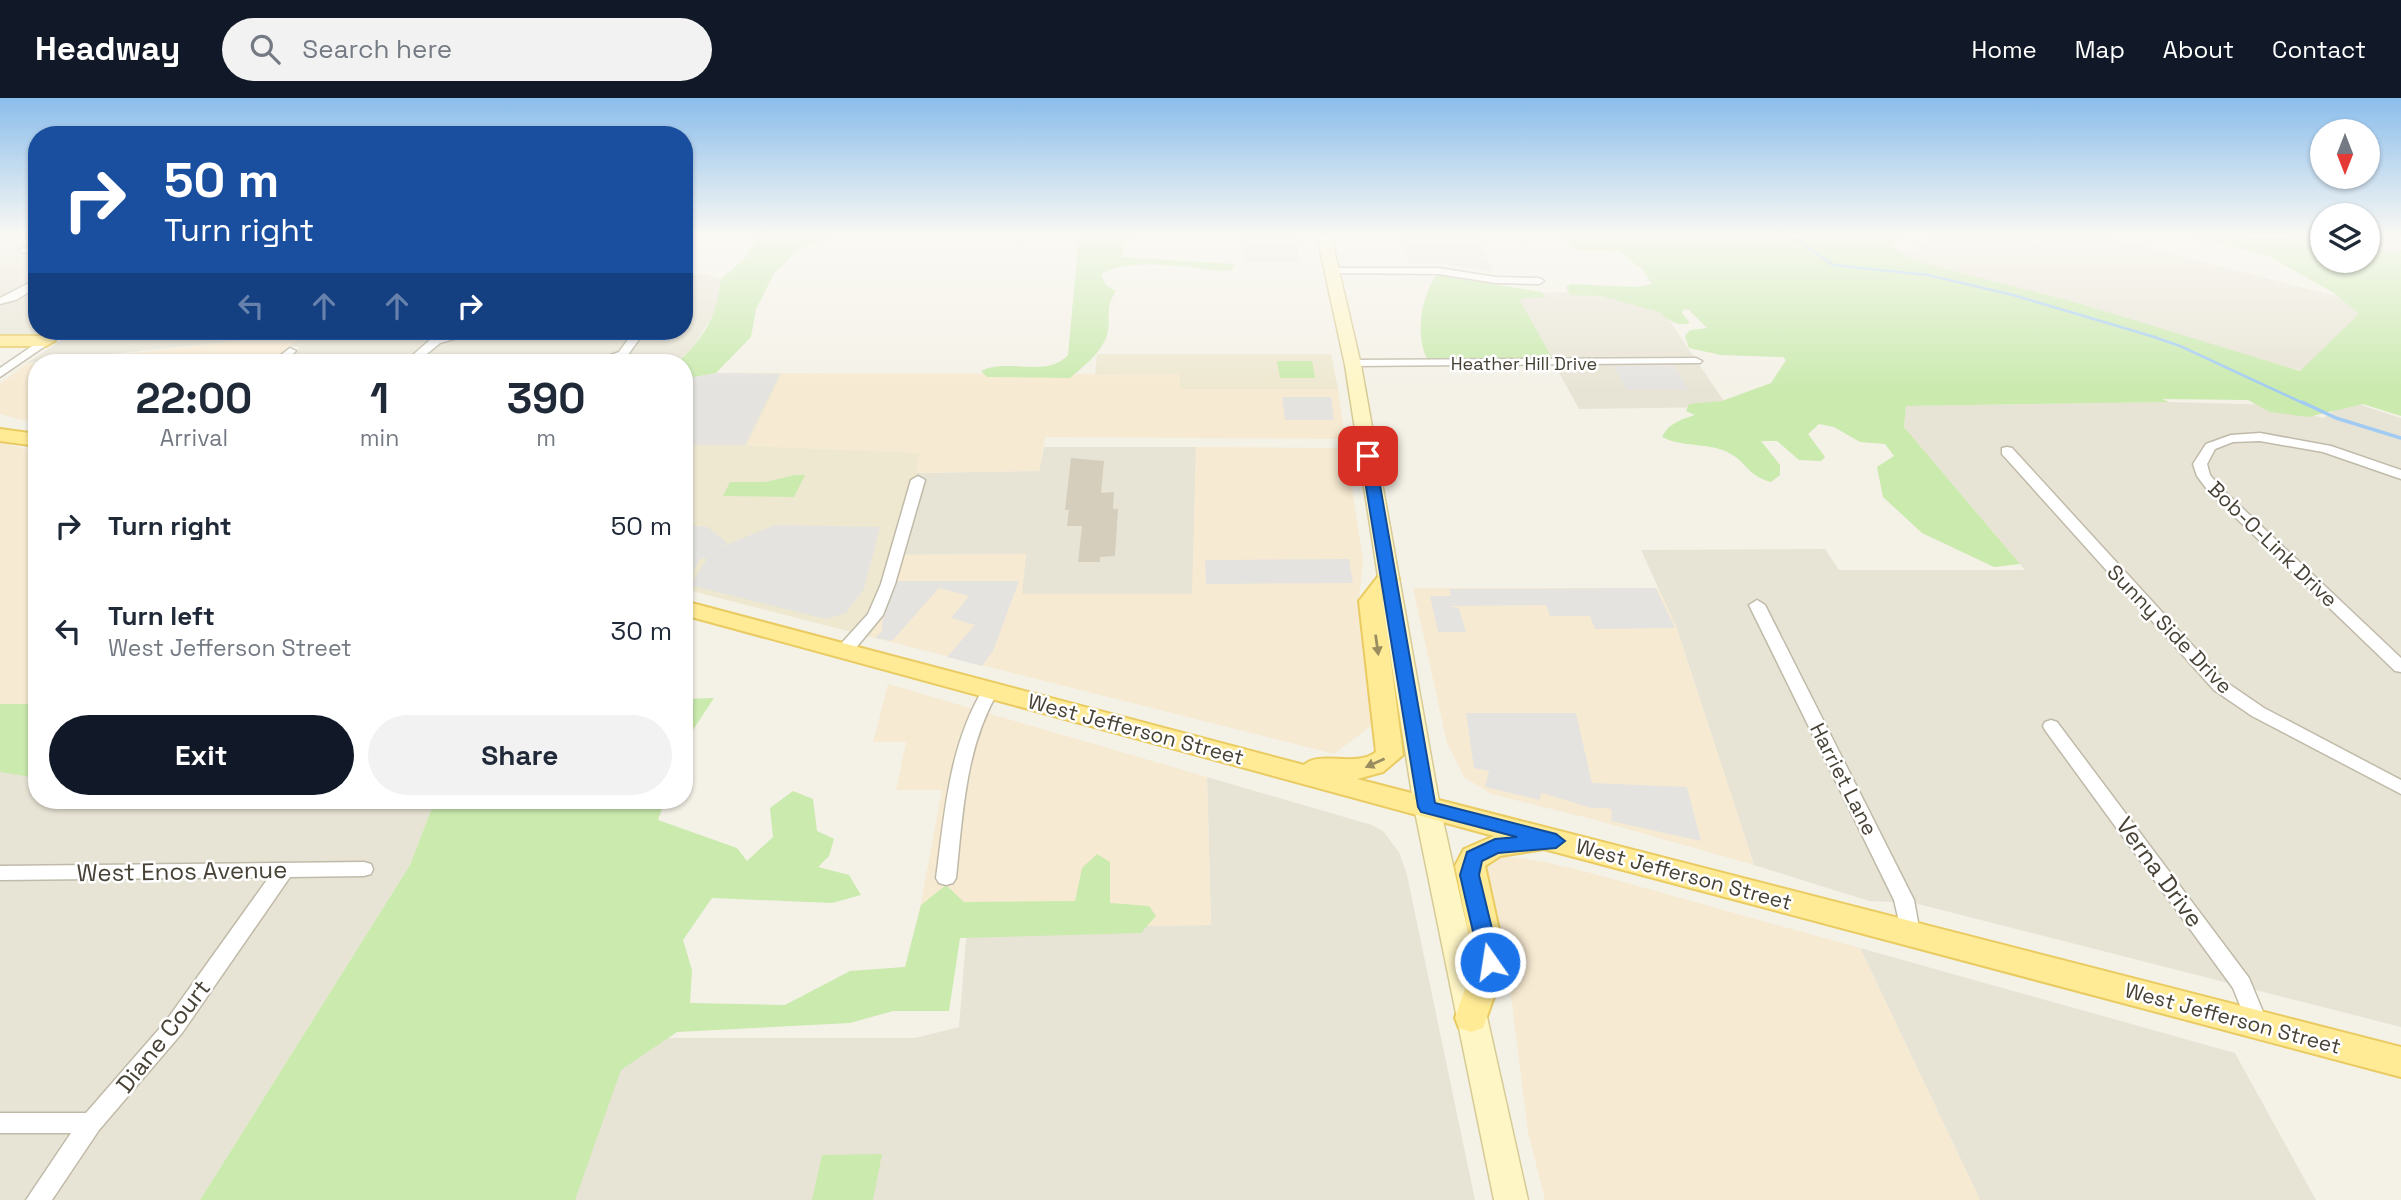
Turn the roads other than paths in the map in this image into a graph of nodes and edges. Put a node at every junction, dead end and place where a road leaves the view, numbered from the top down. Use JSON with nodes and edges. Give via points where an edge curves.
{"nodes":[{"id":1,"x":1336,"y":287,"type":"edge"},
{"id":2,"x":28,"y":288,"type":"edge"},
{"id":3,"x":0,"y":300,"type":"edge"},
{"id":4,"x":28,"y":338,"type":"edge"},
{"id":5,"x":48,"y":340,"type":"edge"},
{"id":6,"x":436,"y":340,"type":"edge"},
{"id":7,"x":0,"y":341,"type":"edge"},
{"id":8,"x":290,"y":351,"type":"dead end"},
{"id":9,"x":287,"y":354,"type":"edge"},
{"id":10,"x":420,"y":354,"type":"edge"},
{"id":11,"x":1696,"y":361,"type":"dead end"},
{"id":12,"x":1353,"y":363,"type":"junction"},
{"id":13,"x":0,"y":373,"type":"edge"},
{"id":14,"x":5,"y":431,"type":"edge"},
{"id":15,"x":28,"y":437,"type":"edge"},
{"id":16,"x":2007,"y":451,"type":"dead end"},
{"id":17,"x":2401,"y":475,"type":"edge"},
{"id":18,"x":918,"y":480,"type":"dead end"},
{"id":19,"x":1388,"y":579,"type":"junction"},
{"id":20,"x":1757,"y":605,"type":"dead end"},
{"id":21,"x":693,"y":610,"type":"edge"},
{"id":22,"x":1767,"y":628,"type":"joint"},
{"id":23,"x":844,"y":651,"type":"junction"},
{"id":24,"x":2401,"y":667,"type":"edge"},
{"id":25,"x":991,"y":690,"type":"junction"},
{"id":26,"x":2052,"y":726,"type":"dead end"},
{"id":27,"x":1274,"y":767,"type":"junction"},
{"id":28,"x":2401,"y":788,"type":"edge"},
{"id":29,"x":1427,"y":807,"type":"junction"},
{"id":30,"x":1556,"y":841,"type":"junction"},
{"id":31,"x":364,"y":869,"type":"dead end"},
{"id":32,"x":285,"y":870,"type":"junction"},
{"id":33,"x":0,"y":873,"type":"edge"},
{"id":34,"x":946,"y":878,"type":"dead end"},
{"id":35,"x":1910,"y":933,"type":"junction"},
{"id":36,"x":1471,"y":1018,"type":"junction"},
{"id":37,"x":2257,"y":1024,"type":"junction"},
{"id":38,"x":2401,"y":1062,"type":"edge"},
{"id":39,"x":0,"y":1123,"type":"edge"},
{"id":40,"x":91,"y":1124,"type":"junction"},
{"id":41,"x":37,"y":1200,"type":"edge"},
{"id":42,"x":1511,"y":1200,"type":"edge"}],
"edges":[{"from":1,"to":12,"type":"main road"},
{"from":2,"to":3,"type":"street"},
{"from":4,"to":7,"type":"main road"},
{"from":5,"to":13,"type":"street"},
{"from":6,"to":10,"type":"street"},
{"from":8,"to":9,"type":"street"},
{"from":11,"to":12,"type":"street","name":"Heather Hill Drive"},
{"from":12,"to":19,"type":"main road"},
{"from":14,"to":15,"type":"main road"},
{"from":16,"to":28,"type":"street","name":"Sunny Side Drive","via":[[2220,686],[2258,712]]},
{"from":17,"to":24,"type":"street","name":"Bob-O-Link Drive","via":[[2328,447],[2256,438],[2210,447],[2200,464],[2207,481]]},
{"from":18,"to":23,"type":"street","via":[[875,615]]},
{"from":19,"to":27,"type":"main road","one_way":true,"via":[[1371,601],[1390,755],[1363,768]]},
{"from":19,"to":29,"type":"main road"},
{"from":20,"to":22,"type":"street"},
{"from":21,"to":23,"type":"main road","name":"West Jefferson Street"},
{"from":22,"to":35,"type":"street","name":"Harriet Lane","via":[[1904,900]]},
{"from":23,"to":25,"type":"main road","name":"West Jefferson Street"},
{"from":25,"to":27,"type":"main road","name":"West Jefferson Street"},
{"from":25,"to":34,"type":"street","via":[[980,705],[961,770]]},
{"from":26,"to":37,"type":"street","name":"Verna Drive","via":[[2242,984]]},
{"from":27,"to":29,"type":"main road","name":"West Jefferson Street"},
{"from":29,"to":30,"type":"main road","name":"West Jefferson Street"},
{"from":29,"to":36,"type":"main road"},
{"from":30,"to":35,"type":"main road","name":"West Jefferson Street"},
{"from":30,"to":36,"type":"main road","via":[[1495,846],[1474,857],[1470,875],[1490,962]]},
{"from":31,"to":32,"type":"street","name":"West Enos Avenue"},
{"from":32,"to":33,"type":"street","name":"West Enos Avenue"},
{"from":32,"to":40,"type":"street","name":"Diane Court","via":[[174,1027]]},
{"from":35,"to":37,"type":"main road","name":"West Jefferson Street"},
{"from":36,"to":42,"type":"main road"},
{"from":37,"to":38,"type":"main road","name":"West Jefferson Street"},
{"from":39,"to":40,"type":"street"},
{"from":40,"to":41,"type":"street","name":"Diane Court"}]}
